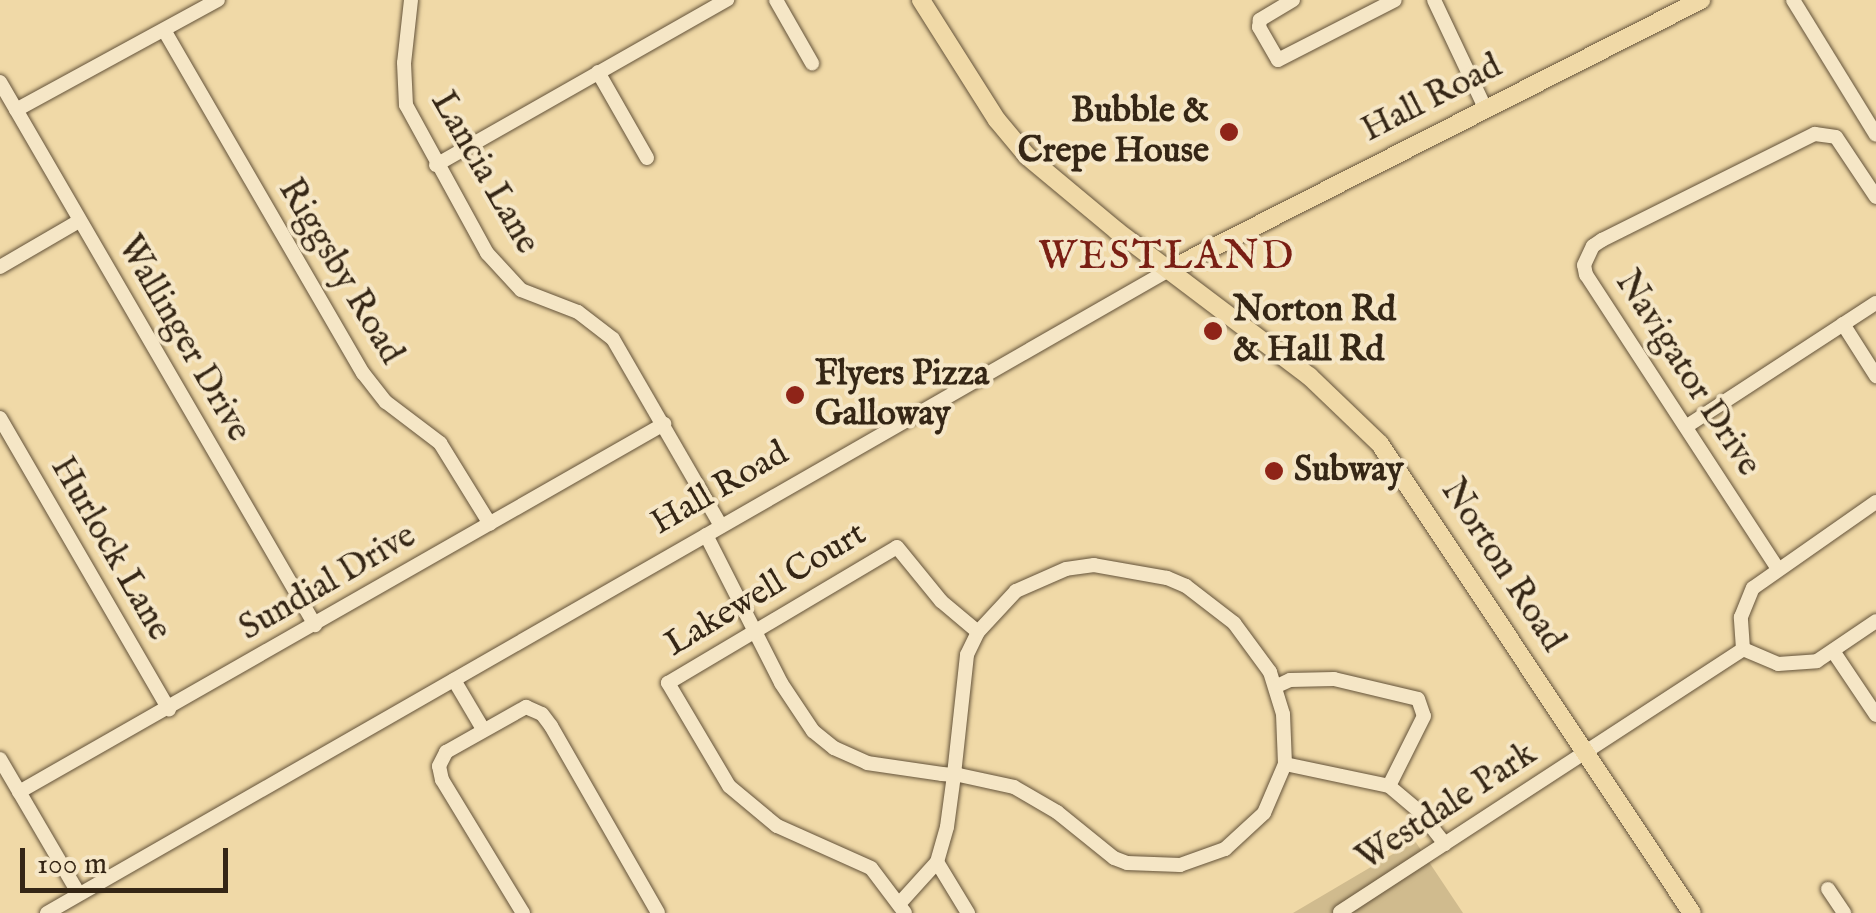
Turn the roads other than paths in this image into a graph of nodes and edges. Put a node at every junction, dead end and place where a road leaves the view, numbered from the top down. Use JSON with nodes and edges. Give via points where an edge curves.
{"nodes":[{"id":1,"x":218,"y":0,"type":"edge"},
{"id":2,"x":411,"y":0,"type":"edge"},
{"id":3,"x":727,"y":0,"type":"edge"},
{"id":4,"x":776,"y":0,"type":"edge"},
{"id":5,"x":1293,"y":0,"type":"edge"},
{"id":6,"x":1395,"y":0,"type":"edge"},
{"id":7,"x":1434,"y":0,"type":"edge"},
{"id":8,"x":1701,"y":0,"type":"edge"},
{"id":9,"x":1793,"y":0,"type":"edge"},
{"id":10,"x":925,"y":1,"type":"edge"},
{"id":11,"x":164,"y":30,"type":"junction"},
{"id":12,"x":812,"y":63,"type":"dead end"},
{"id":13,"x":598,"y":72,"type":"junction"},
{"id":14,"x":0,"y":82,"type":"edge"},
{"id":15,"x":1485,"y":108,"type":"junction"},
{"id":16,"x":16,"y":110,"type":"junction"},
{"id":17,"x":1876,"y":135,"type":"edge"},
{"id":18,"x":646,"y":158,"type":"dead end"},
{"id":19,"x":436,"y":165,"type":"junction"},
{"id":20,"x":1876,"y":197,"type":"edge"},
{"id":21,"x":80,"y":221,"type":"junction"},
{"id":22,"x":0,"y":266,"type":"edge"},
{"id":23,"x":1170,"y":270,"type":"junction"},
{"id":24,"x":1876,"y":303,"type":"edge"},
{"id":25,"x":1843,"y":324,"type":"junction"},
{"id":26,"x":1876,"y":376,"type":"edge"},
{"id":27,"x":0,"y":418,"type":"edge"},
{"id":28,"x":664,"y":424,"type":"junction"},
{"id":29,"x":1687,"y":426,"type":"junction"},
{"id":30,"x":1876,"y":502,"type":"edge"},
{"id":31,"x":490,"y":524,"type":"junction"},
{"id":32,"x":722,"y":526,"type":"junction"},
{"id":33,"x":706,"y":535,"type":"junction"},
{"id":34,"x":1778,"y":568,"type":"junction"},
{"id":35,"x":1876,"y":621,"type":"edge"},
{"id":36,"x":315,"y":625,"type":"junction"},
{"id":37,"x":756,"y":632,"type":"junction"},
{"id":38,"x":978,"y":632,"type":"junction"},
{"id":39,"x":1743,"y":649,"type":"junction"},
{"id":40,"x":1833,"y":651,"type":"junction"},
{"id":41,"x":454,"y":680,"type":"junction"},
{"id":42,"x":1277,"y":686,"type":"junction"},
{"id":43,"x":168,"y":709,"type":"junction"},
{"id":44,"x":1876,"y":715,"type":"edge"},
{"id":45,"x":483,"y":729,"type":"junction"},
{"id":46,"x":1586,"y":752,"type":"junction"},
{"id":47,"x":0,"y":759,"type":"edge"},
{"id":48,"x":1286,"y":764,"type":"junction"},
{"id":49,"x":954,"y":775,"type":"junction"},
{"id":50,"x":1389,"y":786,"type":"junction"},
{"id":51,"x":19,"y":792,"type":"junction"},
{"id":52,"x":1446,"y":844,"type":"junction"},
{"id":53,"x":937,"y":862,"type":"junction"},
{"id":54,"x":1828,"y":889,"type":"dead end"},
{"id":55,"x":80,"y":894,"type":"junction"},
{"id":56,"x":903,"y":908,"type":"edge"},
{"id":57,"x":1340,"y":912,"type":"edge"},
{"id":58,"x":47,"y":913,"type":"edge"},
{"id":59,"x":523,"y":913,"type":"edge"},
{"id":60,"x":658,"y":913,"type":"edge"},
{"id":61,"x":968,"y":913,"type":"edge"},
{"id":62,"x":1692,"y":913,"type":"edge"},
{"id":63,"x":1844,"y":913,"type":"edge"}],
"edges":[{"from":1,"to":11,"type":"street"},
{"from":2,"to":19,"type":"street","name":"Lancia Lane","via":[[406,105]]},
{"from":3,"to":13,"type":"street"},
{"from":4,"to":12,"type":"street"},
{"from":5,"to":6,"type":"street","via":[[1260,20],[1278,60]]},
{"from":7,"to":15,"type":"street"},
{"from":8,"to":15,"type":"main road","name":"Hall Road"},
{"from":9,"to":17,"type":"street"},
{"from":10,"to":23,"type":"main road","name":"Norton Road","via":[[1027,156]]},
{"from":11,"to":16,"type":"street"},
{"from":11,"to":31,"type":"street","name":"Riggsby Road","via":[[362,373],[386,402],[440,443]]},
{"from":13,"to":18,"type":"street"},
{"from":13,"to":19,"type":"street"},
{"from":14,"to":16,"type":"street","name":"Wallinger Drive"},
{"from":15,"to":23,"type":"main road","name":"Hall Road"},
{"from":16,"to":21,"type":"street","name":"Wallinger Drive"},
{"from":19,"to":28,"type":"street","name":"Lancia Lane","via":[[504,276],[598,325],[628,358]]},
{"from":20,"to":29,"type":"street","name":"Navigator Drive","via":[[1836,137],[1815,134],[1592,246],[1586,275]]},
{"from":21,"to":22,"type":"street"},
{"from":21,"to":36,"type":"street","name":"Wallinger Drive"},
{"from":23,"to":32,"type":"street","name":"Hall Road"},
{"from":23,"to":46,"type":"main road","name":"Norton Road","via":[[1309,376],[1380,444]]},
{"from":24,"to":25,"type":"street"},
{"from":25,"to":26,"type":"street"},
{"from":25,"to":29,"type":"street"},
{"from":27,"to":43,"type":"street","name":"Hurlock Lane"},
{"from":28,"to":31,"type":"street","name":"Sundial Drive"},
{"from":28,"to":32,"type":"street","name":"Lancia Lane"},
{"from":29,"to":34,"type":"street","name":"Navigator Drive"},
{"from":30,"to":34,"type":"street"},
{"from":31,"to":36,"type":"street","name":"Sundial Drive"},
{"from":32,"to":33,"type":"street","name":"Hall Road"},
{"from":33,"to":37,"type":"street"},
{"from":33,"to":41,"type":"street","name":"Hall Road"},
{"from":34,"to":39,"type":"street","via":[[1747,596],[1740,617]]},
{"from":35,"to":40,"type":"street"},
{"from":36,"to":43,"type":"street","name":"Sundial Drive"},
{"from":37,"to":38,"type":"street","name":"Lakewell Court","via":[[897,547]]},
{"from":37,"to":49,"type":"street","via":[[795,705],[834,748],[867,763]]},
{"from":37,"to":56,"type":"street","name":"Lakewell Court","via":[[668,683],[729,786],[777,826],[871,868]]},
{"from":38,"to":42,"type":"street","via":[[1000,604],[1034,582],[1066,569],[1123,568],[1167,578],[1211,603],[1253,645]]},
{"from":38,"to":49,"type":"street","via":[[967,655]]},
{"from":39,"to":40,"type":"street","via":[[1796,665]]},
{"from":39,"to":46,"type":"street","name":"Westdale Park"},
{"from":40,"to":44,"type":"street"},
{"from":41,"to":45,"type":"street"},
{"from":41,"to":55,"type":"street","name":"Hall Road"},
{"from":42,"to":48,"type":"street"},
{"from":42,"to":50,"type":"street","via":[[1334,679],[1418,699],[1424,716]]},
{"from":43,"to":51,"type":"street","name":"Sundial Drive"},
{"from":45,"to":59,"type":"street","via":[[446,752],[442,780]]},
{"from":45,"to":60,"type":"street","via":[[526,707],[542,714]]},
{"from":46,"to":52,"type":"street","name":"Westdale Park"},
{"from":46,"to":62,"type":"main road","name":"Norton Road"},
{"from":47,"to":51,"type":"street"},
{"from":48,"to":49,"type":"street","via":[[1275,794],[1244,834],[1224,850],[1162,867],[1114,858],[1014,787]]},
{"from":48,"to":50,"type":"street"},
{"from":49,"to":53,"type":"street"},
{"from":50,"to":52,"type":"street"},
{"from":51,"to":55,"type":"street"},
{"from":52,"to":57,"type":"street","name":"Westdale Park"},
{"from":53,"to":56,"type":"street"},
{"from":53,"to":61,"type":"street"},
{"from":54,"to":63,"type":"street"},
{"from":55,"to":58,"type":"street","name":"Hall Road"}]}
